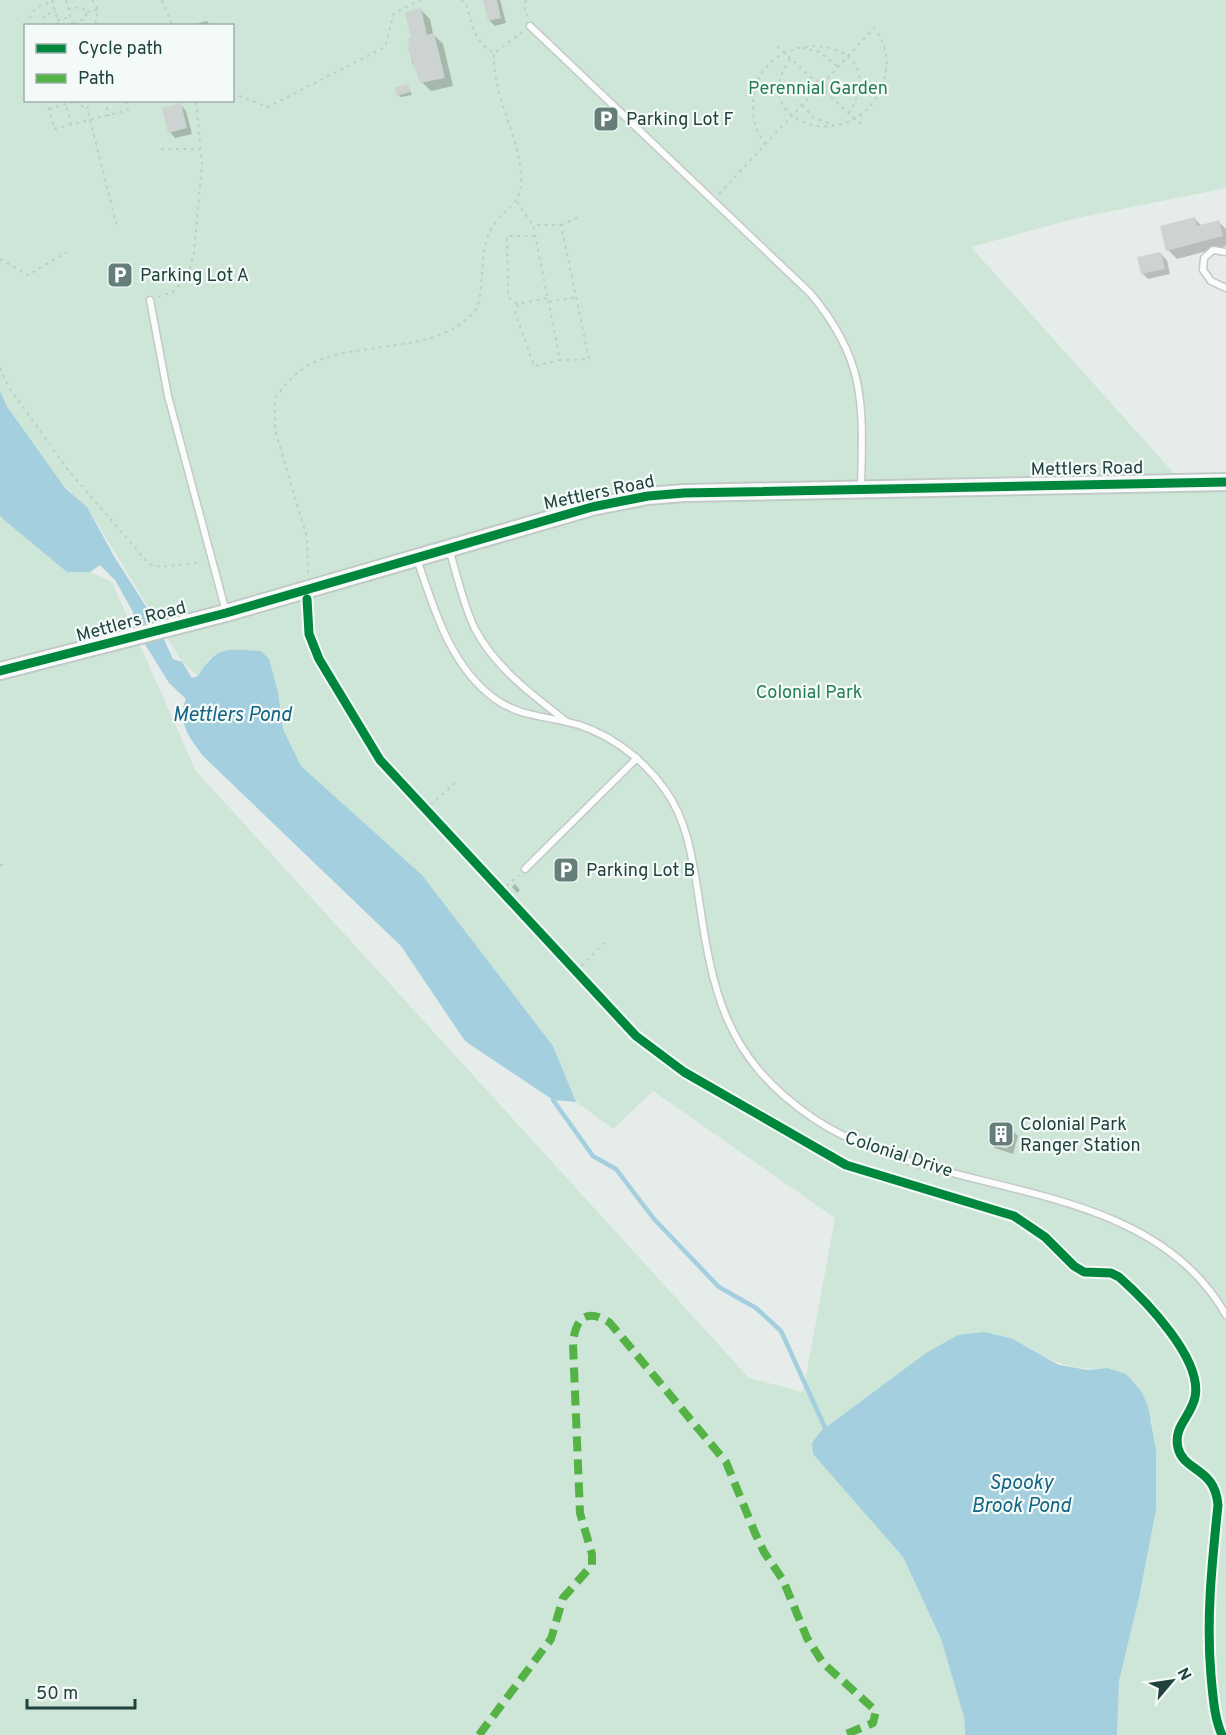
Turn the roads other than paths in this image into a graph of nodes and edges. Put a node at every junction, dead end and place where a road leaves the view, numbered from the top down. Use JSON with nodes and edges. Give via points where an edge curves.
{"nodes":[{"id":1,"x":531,"y":26,"type":"road end"},
{"id":2,"x":1226,"y":252,"type":"edge"},
{"id":3,"x":1226,"y":288,"type":"edge"},
{"id":4,"x":150,"y":300,"type":"road end"},
{"id":5,"x":1226,"y":482,"type":"edge"},
{"id":6,"x":861,"y":489,"type":"junction"},
{"id":7,"x":449,"y":549,"type":"junction"},
{"id":8,"x":417,"y":559,"type":"junction"},
{"id":9,"x":226,"y":613,"type":"junction"},
{"id":10,"x":0,"y":671,"type":"edge"},
{"id":11,"x":566,"y":721,"type":"junction"},
{"id":12,"x":637,"y":758,"type":"junction"},
{"id":13,"x":525,"y":869,"type":"road end"},
{"id":14,"x":1226,"y":1315,"type":"edge"}],
"edges":[{"from":1,"to":6,"type":"lane","via":[[810,293],[835,327],[848,351],[861,398]]},
{"from":2,"to":3,"type":"lane","via":[[1213,250],[1204,258],[1203,270],[1211,281]]},
{"from":4,"to":9,"type":"lane","via":[[168,396]]},
{"from":5,"to":6,"type":"street","name":"Mettlers Road"},
{"from":6,"to":7,"type":"street","name":"Mettlers Road","via":[[648,496],[592,507]]},
{"from":7,"to":8,"type":"street","name":"Mettlers Road"},
{"from":7,"to":11,"type":"lane","name":"Colonial Drive","via":[[468,611],[488,649],[518,682]]},
{"from":8,"to":9,"type":"street","name":"Mettlers Road"},
{"from":8,"to":11,"type":"lane","name":"Colonial Drive","via":[[439,624],[480,686],[515,710]]},
{"from":9,"to":10,"type":"street","name":"Mettlers Road"},
{"from":11,"to":12,"type":"lane","name":"Colonial Drive","via":[[608,738]]},
{"from":12,"to":13,"type":"lane"},
{"from":12,"to":14,"type":"lane","name":"Colonial Drive","via":[[667,792],[688,838],[718,1001],[748,1057],[779,1092],[828,1128],[869,1147],[1077,1208],[1131,1229],[1187,1267]]}]}
